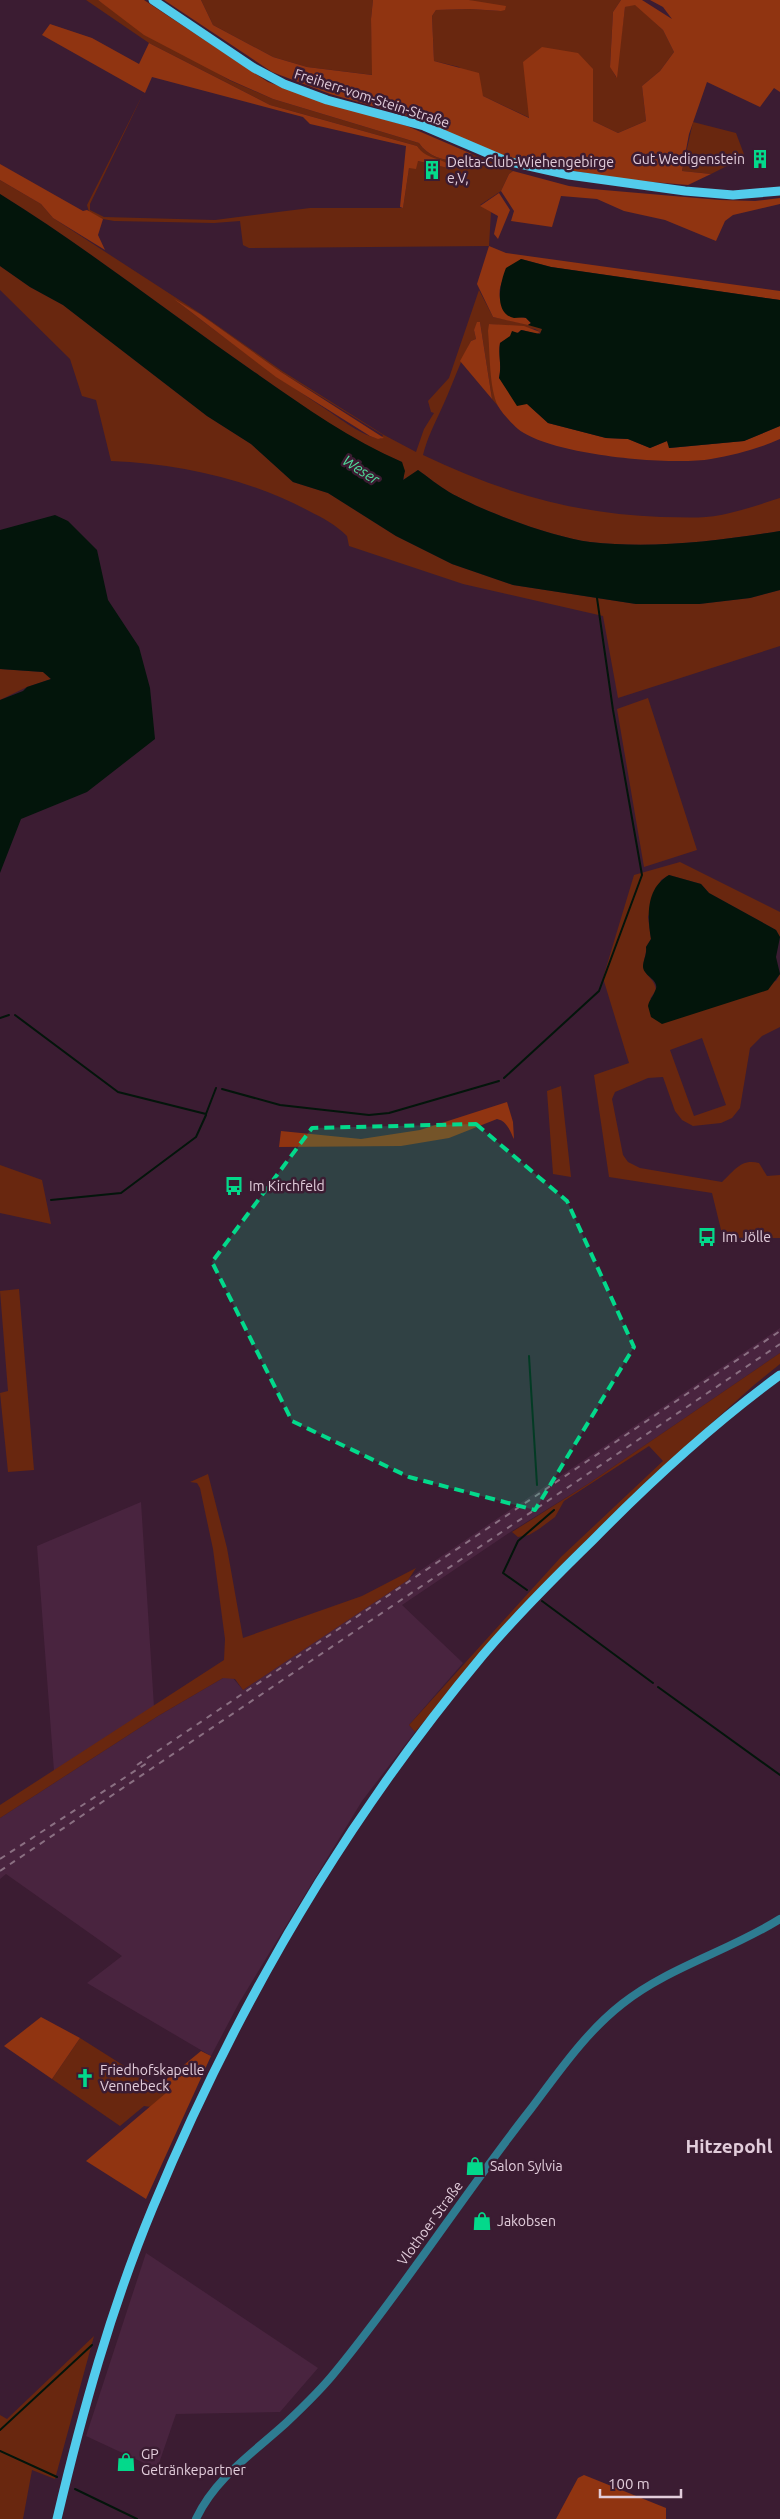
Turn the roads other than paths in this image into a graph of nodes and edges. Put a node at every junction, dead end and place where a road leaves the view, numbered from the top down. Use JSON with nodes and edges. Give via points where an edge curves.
{"nodes":[{"id":1,"x":153,"y":0,"type":"edge"},
{"id":2,"x":780,"y":191,"type":"edge"},
{"id":3,"x":780,"y":1375,"type":"edge"},
{"id":4,"x":780,"y":1919,"type":"edge"},
{"id":5,"x":57,"y":2519,"type":"edge"},
{"id":6,"x":196,"y":2519,"type":"edge"}],
"edges":[{"from":1,"to":2,"type":"main road","name":"Freiherr-vom-Stein-Straße","via":[[254,68],[284,84],[327,100],[417,124],[506,161],[569,175],[684,190],[733,195]]},
{"from":3,"to":5,"type":"main road","via":[[704,1436],[626,1506],[485,1652],[406,1753],[332,1861],[254,1994],[213,2072],[152,2209],[97,2368]]},
{"from":4,"to":6,"type":"street","name":"Vlothoer Straße","via":[[642,1990],[592,2032],[520,2122],[336,2371],[286,2423],[227,2474]]}]}
